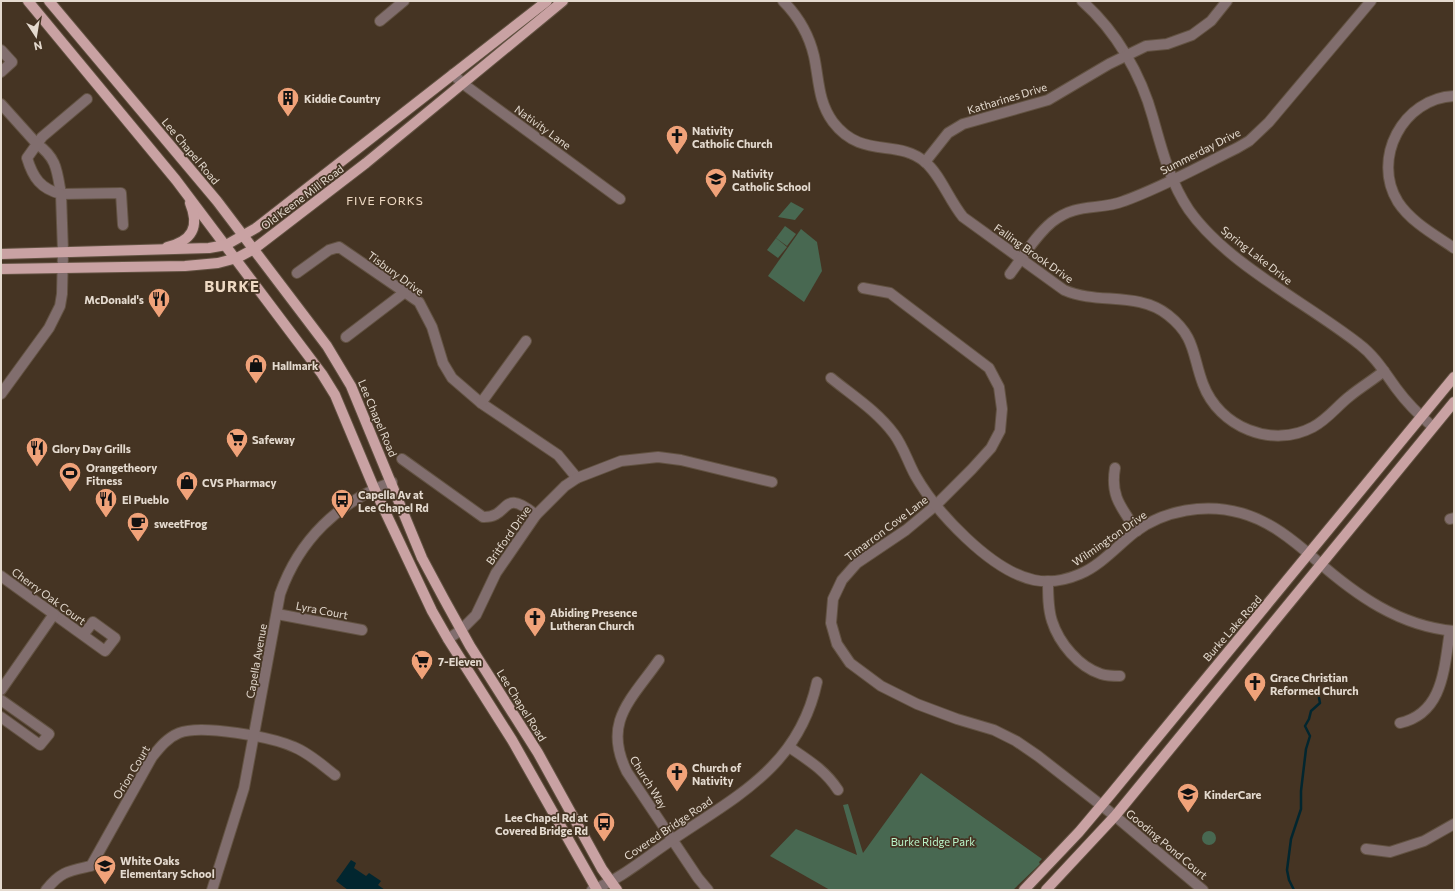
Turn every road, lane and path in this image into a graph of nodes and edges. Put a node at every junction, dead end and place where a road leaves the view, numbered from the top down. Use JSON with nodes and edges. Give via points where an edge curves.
{"nodes":[{"id":1,"x":28,"y":1,"type":"edge"},
{"id":2,"x":48,"y":1,"type":"edge"},
{"id":3,"x":404,"y":1,"type":"edge"},
{"id":4,"x":547,"y":1,"type":"edge"},
{"id":5,"x":563,"y":1,"type":"edge"},
{"id":6,"x":783,"y":1,"type":"edge"},
{"id":7,"x":1082,"y":1,"type":"edge"},
{"id":8,"x":1227,"y":1,"type":"edge"},
{"id":9,"x":1371,"y":1,"type":"edge"},
{"id":10,"x":380,"y":21,"type":"dead end"},
{"id":11,"x":1,"y":50,"type":"edge"},
{"id":12,"x":1126,"y":56,"type":"junction"},
{"id":13,"x":1,"y":72,"type":"edge"},
{"id":14,"x":453,"y":74,"type":"junction"},
{"id":15,"x":462,"y":82,"type":"junction"},
{"id":16,"x":1454,"y":96,"type":"edge"},
{"id":17,"x":87,"y":99,"type":"dead end"},
{"id":18,"x":1,"y":104,"type":"edge"},
{"id":19,"x":36,"y":144,"type":"junction"},
{"id":20,"x":925,"y":162,"type":"junction"},
{"id":21,"x":1173,"y":179,"type":"junction"},
{"id":22,"x":186,"y":193,"type":"junction"},
{"id":23,"x":61,"y":194,"type":"junction"},
{"id":24,"x":620,"y":199,"type":"dead end"},
{"id":25,"x":123,"y":225,"type":"dead end"},
{"id":26,"x":245,"y":235,"type":"junction"},
{"id":27,"x":226,"y":245,"type":"junction"},
{"id":28,"x":1454,"y":248,"type":"edge"},
{"id":29,"x":254,"y":249,"type":"junction"},
{"id":30,"x":152,"y":250,"type":"junction"},
{"id":31,"x":63,"y":252,"type":"junction"},
{"id":32,"x":1,"y":254,"type":"edge"},
{"id":33,"x":236,"y":258,"type":"junction"},
{"id":34,"x":1020,"y":260,"type":"junction"},
{"id":35,"x":62,"y":267,"type":"junction"},
{"id":36,"x":1,"y":269,"type":"edge"},
{"id":37,"x":297,"y":273,"type":"dead end"},
{"id":38,"x":1010,"y":274,"type":"dead end"},
{"id":39,"x":863,"y":288,"type":"dead end"},
{"id":40,"x":404,"y":292,"type":"junction"},
{"id":41,"x":346,"y":337,"type":"dead end"},
{"id":42,"x":526,"y":341,"type":"dead end"},
{"id":43,"x":1384,"y":371,"type":"junction"},
{"id":44,"x":1454,"y":377,"type":"edge"},
{"id":45,"x":831,"y":378,"type":"dead end"},
{"id":46,"x":1,"y":394,"type":"edge"},
{"id":47,"x":1454,"y":402,"type":"edge"},
{"id":48,"x":481,"y":403,"type":"junction"},
{"id":49,"x":1422,"y":417,"type":"junction"},
{"id":50,"x":1434,"y":427,"type":"junction"},
{"id":51,"x":402,"y":459,"type":"dead end"},
{"id":52,"x":1115,"y":468,"type":"dead end"},
{"id":53,"x":577,"y":478,"type":"junction"},
{"id":54,"x":392,"y":482,"type":"junction"},
{"id":55,"x":772,"y":482,"type":"dead end"},
{"id":56,"x":374,"y":488,"type":"junction"},
{"id":57,"x":936,"y":506,"type":"junction"},
{"id":58,"x":536,"y":515,"type":"junction"},
{"id":59,"x":1137,"y":531,"type":"junction"},
{"id":60,"x":1310,"y":554,"type":"junction"},
{"id":61,"x":1322,"y":565,"type":"junction"},
{"id":62,"x":1,"y":576,"type":"edge"},
{"id":63,"x":1048,"y":581,"type":"junction"},
{"id":64,"x":54,"y":614,"type":"junction"},
{"id":65,"x":277,"y":614,"type":"junction"},
{"id":66,"x":362,"y":630,"type":"dead end"},
{"id":67,"x":461,"y":630,"type":"junction"},
{"id":68,"x":1452,"y":631,"type":"edge"},
{"id":69,"x":84,"y":635,"type":"dead end"},
{"id":70,"x":448,"y":639,"type":"junction"},
{"id":71,"x":659,"y":660,"type":"dead end"},
{"id":72,"x":1120,"y":676,"type":"dead end"},
{"id":73,"x":817,"y":682,"type":"dead end"},
{"id":74,"x":1,"y":690,"type":"edge"},
{"id":75,"x":1,"y":700,"type":"edge"},
{"id":76,"x":1,"y":717,"type":"edge"},
{"id":77,"x":1400,"y":723,"type":"dead end"},
{"id":78,"x":255,"y":737,"type":"junction"},
{"id":79,"x":789,"y":747,"type":"junction"},
{"id":80,"x":335,"y":775,"type":"dead end"},
{"id":81,"x":838,"y":790,"type":"dead end"},
{"id":82,"x":1101,"y":806,"type":"junction"},
{"id":83,"x":1115,"y":816,"type":"junction"},
{"id":84,"x":1454,"y":824,"type":"edge"},
{"id":85,"x":672,"y":840,"type":"junction"},
{"id":86,"x":1366,"y":849,"type":"dead end"},
{"id":87,"x":610,"y":881,"type":"junction"},
{"id":88,"x":46,"y":890,"type":"edge"},
{"id":89,"x":212,"y":890,"type":"edge"},
{"id":90,"x":595,"y":890,"type":"edge"},
{"id":91,"x":616,"y":890,"type":"edge"},
{"id":92,"x":708,"y":890,"type":"edge"},
{"id":93,"x":1024,"y":890,"type":"edge"},
{"id":94,"x":1046,"y":890,"type":"edge"},
{"id":95,"x":1203,"y":890,"type":"edge"}],
"edges":[{"from":1,"to":22,"type":"main road"},
{"from":2,"to":26,"type":"main road","name":"Lee Chapel Road"},
{"from":3,"to":10,"type":"street"},
{"from":4,"to":14,"type":"main road","name":"Old Keene Mill Road"},
{"from":5,"to":15,"type":"main road","name":"Old Keene Mill Road"},
{"from":6,"to":20,"type":"street","via":[[798,19],[809,40],[822,99],[838,128],[864,145],[907,153]]},
{"from":7,"to":12,"type":"street","name":"Spring Lake Drive","via":[[1102,21]]},
{"from":8,"to":12,"type":"street","name":"Katharines Drive","via":[[1211,21],[1192,35],[1167,44],[1146,46]]},
{"from":9,"to":21,"type":"street","name":"Summerday Drive","via":[[1260,132],[1237,148]]},
{"from":11,"to":13,"type":"street","via":[[12,62]]},
{"from":12,"to":20,"type":"street","name":"Katharines Drive","via":[[1048,100],[963,124],[944,137]]},
{"from":12,"to":21,"type":"street","name":"Spring Lake Drive","via":[[1147,98],[1164,161]]},
{"from":14,"to":15,"type":"street","name":"Nativity Lane"},
{"from":14,"to":26,"type":"main road","name":"Old Keene Mill Road"},
{"from":15,"to":24,"type":"street","name":"Nativity Lane"},
{"from":15,"to":29,"type":"main road","name":"Old Keene Mill Road","via":[[366,163]]},
{"from":16,"to":28,"type":"street","via":[[1431,101],[1407,118],[1394,137],[1389,153],[1388,171],[1395,196],[1402,207],[1415,220]]},
{"from":17,"to":19,"type":"street"},
{"from":18,"to":19,"type":"street"},
{"from":19,"to":23,"type":"street","via":[[48,151],[53,161]]},
{"from":19,"to":23,"type":"street","via":[[27,158],[30,166],[40,185],[48,191]]},
{"from":20,"to":34,"type":"street","name":"Falling Brook Drive","via":[[963,217]]},
{"from":21,"to":34,"type":"street","name":"Summerday Drive","via":[[1122,202],[1083,207],[1065,214],[1044,229]]},
{"from":21,"to":43,"type":"street","name":"Spring Lake Drive","via":[[1190,212],[1217,241],[1360,345]]},
{"from":22,"to":27,"type":"main road"},
{"from":22,"to":30,"type":"main road","via":[[195,220],[190,235],[177,244]]},
{"from":23,"to":25,"type":"street","via":[[121,193]]},
{"from":23,"to":31,"type":"street"},
{"from":26,"to":27,"type":"main road","name":"Old Keene Mill Road"},
{"from":26,"to":29,"type":"main road","name":"Lee Chapel Road"},
{"from":27,"to":30,"type":"main road","name":"Old Keene Mill Road"},
{"from":27,"to":33,"type":"main road"},
{"from":29,"to":33,"type":"main road","name":"Old Keene Mill Road"},
{"from":29,"to":54,"type":"main road","name":"Lee Chapel Road","via":[[345,374]]},
{"from":30,"to":31,"type":"main road","name":"Old Keene Mill Road"},
{"from":31,"to":32,"type":"main road","name":"Old Keene Mill Road"},
{"from":31,"to":35,"type":"street"},
{"from":33,"to":35,"type":"main road","name":"Old Keene Mill Road","via":[[218,263],[185,266]]},
{"from":33,"to":56,"type":"main road","via":[[331,388]]},
{"from":34,"to":38,"type":"street","name":"Summerday Drive"},
{"from":34,"to":43,"type":"street","name":"Falling Brook Drive","via":[[1072,294],[1094,299],[1136,301],[1167,314],[1180,326],[1190,341],[1203,384],[1213,404],[1231,421],[1254,432],[1283,436],[1312,428]]},
{"from":35,"to":36,"type":"main road","name":"Old Keene Mill Road"},
{"from":35,"to":46,"type":"street","via":[[62,294],[58,312]]},
{"from":37,"to":40,"type":"street","name":"Tisbury Drive","via":[[329,250],[339,247]]},
{"from":39,"to":57,"type":"street","name":"Timarron Cove Lane","via":[[890,293],[978,358],[989,368],[999,387],[1002,409],[1000,431],[991,448]]},
{"from":40,"to":41,"type":"street"},
{"from":40,"to":48,"type":"street","name":"Tisbury Drive","via":[[419,302],[452,378]]},
{"from":42,"to":48,"type":"street"},
{"from":43,"to":49,"type":"street","name":"Spring Lake Drive","via":[[1408,404]]},
{"from":44,"to":49,"type":"main road","name":"Burke Lake Road"},
{"from":45,"to":57,"type":"street","name":"Wilmington Drive","via":[[872,410],[895,435],[915,475]]},
{"from":47,"to":50,"type":"main road"},
{"from":48,"to":53,"type":"street","name":"Tisbury Drive","via":[[558,455]]},
{"from":49,"to":50,"type":"street","name":"Spring Lake Drive"},
{"from":49,"to":60,"type":"main road","name":"Burke Lake Road"},
{"from":50,"to":61,"type":"main road"},
{"from":51,"to":58,"type":"street","via":[[483,517],[491,518],[505,506],[517,502]]},
{"from":52,"to":59,"type":"street","via":[[1113,485],[1116,496]]},
{"from":53,"to":55,"type":"street","name":"Britford Drive","via":[[621,461],[658,457]]},
{"from":53,"to":58,"type":"street","name":"Britford Drive","via":[[565,486]]},
{"from":54,"to":56,"type":"street","name":"Capella Avenue"},
{"from":54,"to":67,"type":"main road","name":"Lee Chapel Road","via":[[422,558]]},
{"from":56,"to":65,"type":"street","name":"Capella Avenue","via":[[354,499],[308,540],[286,576]]},
{"from":56,"to":70,"type":"main road","via":[[422,592]]},
{"from":57,"to":63,"type":"street","name":"Wilmington Drive","via":[[980,551],[1023,576]]},
{"from":57,"to":82,"type":"street","name":"Timarron Cove Lane","via":[[857,563],[842,580],[833,599],[831,623],[837,644],[850,663],[881,686],[917,704],[994,730],[1016,741]]},
{"from":58,"to":67,"type":"street","name":"Britford Drive","via":[[496,573],[476,615]]},
{"from":59,"to":60,"type":"street","name":"Wilmington Drive","via":[[1180,512],[1203,509],[1229,510],[1270,525]]},
{"from":59,"to":63,"type":"street","name":"Wilmington Drive","via":[[1090,568],[1075,576]]},
{"from":60,"to":61,"type":"street","name":"Wilmington Drive"},
{"from":60,"to":82,"type":"main road","name":"Burke Lake Road"},
{"from":61,"to":68,"type":"street","name":"Wilmington Drive","via":[[1362,598],[1385,610],[1406,620]]},
{"from":61,"to":83,"type":"main road"},
{"from":62,"to":64,"type":"street","name":"Cherry Oak Court"},
{"from":63,"to":72,"type":"street","via":[[1052,621],[1062,642],[1093,671]]},
{"from":64,"to":69,"type":"street","name":"Cherry Oak Court"},
{"from":64,"to":74,"type":"street"},
{"from":65,"to":66,"type":"street","name":"Lyra Court"},
{"from":65,"to":78,"type":"street","name":"Capella Avenue"},
{"from":67,"to":70,"type":"street","name":"Britford Drive"},
{"from":67,"to":87,"type":"main road","name":"Lee Chapel Road","via":[[538,753]]},
{"from":68,"to":77,"type":"street","via":[[1442,680],[1433,700],[1422,714]]},
{"from":70,"to":90,"type":"main road","via":[[512,740]]},
{"from":71,"to":85,"type":"street","name":"Church Way","via":[[624,710],[617,730],[616,743],[619,757],[627,772]]},
{"from":73,"to":79,"type":"street","name":"Covered Bridge Road","via":[[806,719]]},
{"from":75,"to":76,"type":"street","via":[[49,734],[40,745]]},
{"from":78,"to":80,"type":"street","name":"Orion Court","via":[[295,747]]},
{"from":78,"to":88,"type":"street","name":"Orion Court","via":[[197,729],[180,732],[164,742],[152,757],[91,866],[64,872]]},
{"from":78,"to":89,"type":"street","name":"Capella Avenue","via":[[244,788]]},
{"from":79,"to":81,"type":"street","via":[[819,767]]},
{"from":79,"to":85,"type":"street","name":"Covered Bridge Road","via":[[751,787]]},
{"from":82,"to":83,"type":"street","name":"Timarron Cove Lane"},
{"from":82,"to":93,"type":"main road","name":"Burke Lake Road"},
{"from":83,"to":94,"type":"main road"},
{"from":83,"to":95,"type":"street","name":"Gooding Pond Court"},
{"from":84,"to":86,"type":"street","via":[[1424,841],[1390,852]]},
{"from":85,"to":87,"type":"street","name":"Covered Bridge Road"},
{"from":85,"to":92,"type":"street","name":"Church Way"},
{"from":87,"to":90,"type":"street","name":"Covered Bridge Road"},
{"from":87,"to":91,"type":"main road","name":"Lee Chapel Road"}]}
